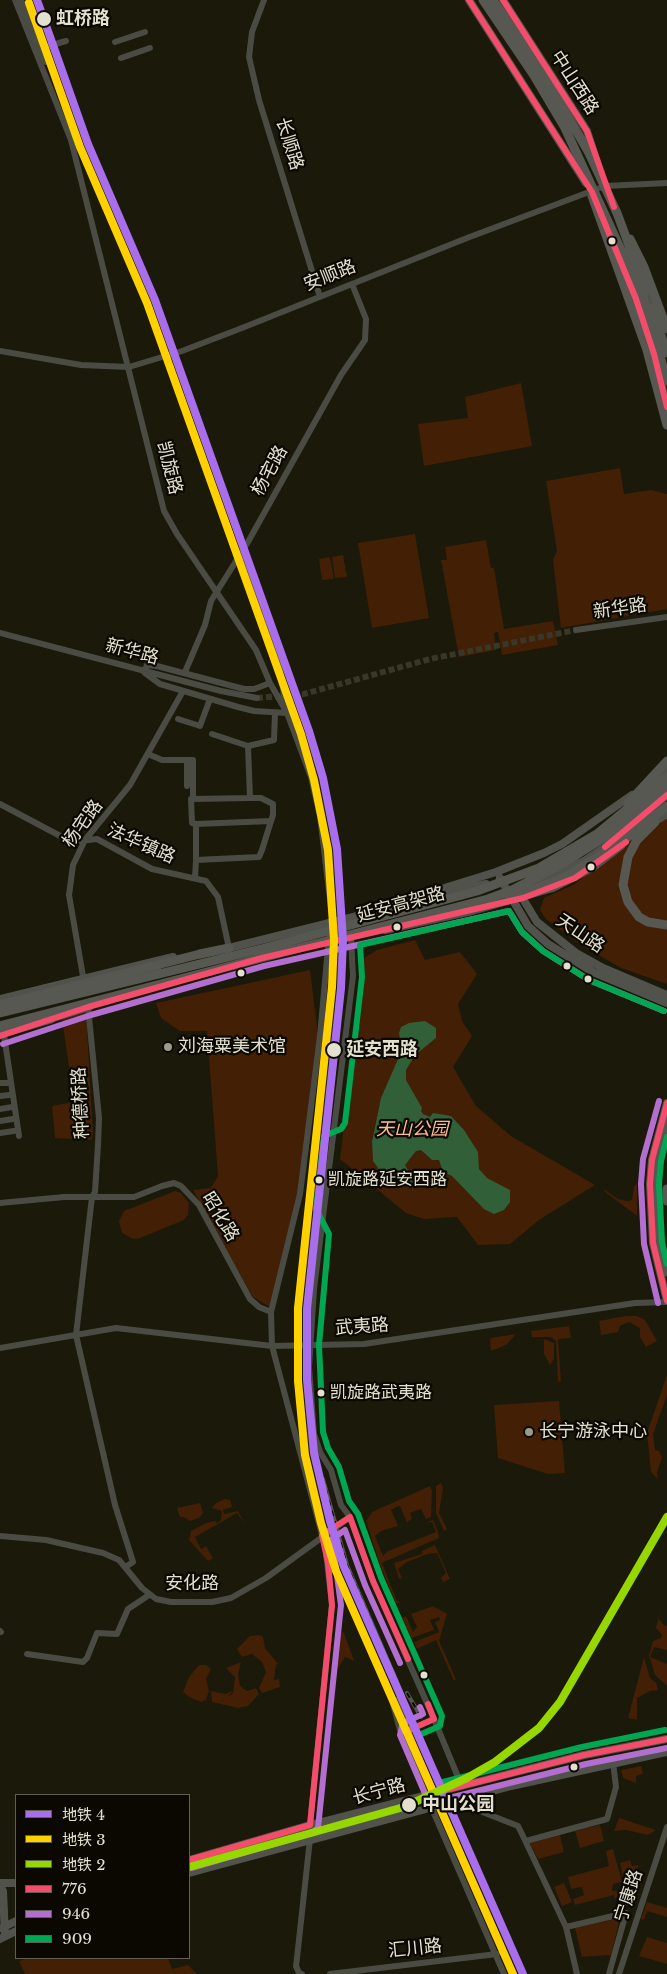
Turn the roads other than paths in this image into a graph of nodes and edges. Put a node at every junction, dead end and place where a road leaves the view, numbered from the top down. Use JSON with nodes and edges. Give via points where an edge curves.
{"nodes":[{"id":1,"x":15,"y":0,"type":"edge"},
{"id":2,"x":21,"y":0,"type":"edge"},
{"id":3,"x":264,"y":0,"type":"edge"},
{"id":4,"x":469,"y":0,"type":"edge"},
{"id":5,"x":483,"y":0,"type":"edge"},
{"id":6,"x":493,"y":0,"type":"edge"},
{"id":7,"x":503,"y":0,"type":"edge"},
{"id":8,"x":145,"y":32,"type":"dead end"},
{"id":9,"x":66,"y":41,"type":"dead end"},
{"id":10,"x":115,"y":42,"type":"dead end"},
{"id":11,"x":150,"y":48,"type":"dead end"},
{"id":12,"x":38,"y":49,"type":"junction"},
{"id":13,"x":121,"y":58,"type":"dead end"},
{"id":14,"x":46,"y":62,"type":"dead end"},
{"id":15,"x":566,"y":128,"type":"junction"},
{"id":16,"x":667,"y":183,"type":"edge"},
{"id":17,"x":605,"y":186,"type":"junction"},
{"id":18,"x":592,"y":192,"type":"junction"},
{"id":19,"x":617,"y":213,"type":"junction"},
{"id":20,"x":352,"y":284,"type":"junction"},
{"id":21,"x":320,"y":297,"type":"junction"},
{"id":22,"x":650,"y":301,"type":"junction"},
{"id":23,"x":667,"y":329,"type":"edge"},
{"id":24,"x":0,"y":351,"type":"edge"},
{"id":25,"x":667,"y":353,"type":"edge"},
{"id":26,"x":667,"y":358,"type":"edge"},
{"id":27,"x":129,"y":367,"type":"junction"},
{"id":28,"x":667,"y":381,"type":"edge"},
{"id":29,"x":667,"y":407,"type":"edge"},
{"id":30,"x":667,"y":425,"type":"edge"},
{"id":31,"x":240,"y":554,"type":"junction"},
{"id":32,"x":216,"y":591,"type":"junction"},
{"id":33,"x":667,"y":617,"type":"edge"},
{"id":34,"x":576,"y":630,"type":"tunnel mouth"},
{"id":35,"x":0,"y":633,"type":"edge"},
{"id":36,"x":144,"y":672,"type":"junction"},
{"id":37,"x":184,"y":672,"type":"junction"},
{"id":38,"x":270,"y":683,"type":"junction"},
{"id":39,"x":183,"y":691,"type":"junction"},
{"id":40,"x":257,"y":698,"type":"tunnel mouth"},
{"id":41,"x":210,"y":699,"type":"junction"},
{"id":42,"x":275,"y":713,"type":"junction"},
{"id":43,"x":287,"y":713,"type":"junction"},
{"id":44,"x":178,"y":719,"type":"dead end"},
{"id":45,"x":212,"y":734,"type":"dead end"},
{"id":46,"x":248,"y":746,"type":"junction"},
{"id":47,"x":148,"y":754,"type":"junction"},
{"id":48,"x":187,"y":761,"type":"junction"},
{"id":49,"x":667,"y":761,"type":"edge"},
{"id":50,"x":667,"y":768,"type":"edge"},
{"id":51,"x":667,"y":776,"type":"edge"},
{"id":52,"x":656,"y":780,"type":"junction"},
{"id":53,"x":667,"y":782,"type":"edge"},
{"id":54,"x":187,"y":786,"type":"dead end"},
{"id":55,"x":667,"y":786,"type":"edge"},
{"id":56,"x":667,"y":795,"type":"edge"},
{"id":57,"x":648,"y":797,"type":"junction"},
{"id":58,"x":250,"y":798,"type":"junction"},
{"id":59,"x":193,"y":799,"type":"junction"},
{"id":60,"x":0,"y":804,"type":"edge"},
{"id":61,"x":665,"y":808,"type":"edge"},
{"id":62,"x":615,"y":820,"type":"junction"},
{"id":63,"x":271,"y":821,"type":"junction"},
{"id":64,"x":594,"y":822,"type":"junction"},
{"id":65,"x":196,"y":824,"type":"junction"},
{"id":66,"x":85,"y":840,"type":"junction"},
{"id":67,"x":626,"y":842,"type":"junction"},
{"id":68,"x":605,"y":847,"type":"junction"},
{"id":69,"x":196,"y":860,"type":"junction"},
{"id":70,"x":496,"y":872,"type":"junction"},
{"id":71,"x":195,"y":878,"type":"junction"},
{"id":72,"x":504,"y":880,"type":"junction"},
{"id":73,"x":512,"y":891,"type":"junction"},
{"id":74,"x":523,"y":898,"type":"junction"},
{"id":75,"x":488,"y":899,"type":"junction"},
{"id":76,"x":513,"y":901,"type":"junction"},
{"id":77,"x":391,"y":906,"type":"junction"},
{"id":78,"x":334,"y":922,"type":"junction"},
{"id":79,"x":667,"y":925,"type":"edge"},
{"id":80,"x":382,"y":931,"type":"junction"},
{"id":81,"x":351,"y":938,"type":"junction"},
{"id":82,"x":258,"y":940,"type":"junction"},
{"id":83,"x":328,"y":943,"type":"junction"},
{"id":84,"x":229,"y":948,"type":"junction"},
{"id":85,"x":262,"y":958,"type":"junction"},
{"id":86,"x":83,"y":978,"type":"junction"},
{"id":87,"x":85,"y":990,"type":"junction"},
{"id":88,"x":667,"y":995,"type":"edge"},
{"id":89,"x":0,"y":999,"type":"edge"},
{"id":90,"x":667,"y":1002,"type":"edge"},
{"id":91,"x":0,"y":1005,"type":"edge"},
{"id":92,"x":88,"y":1007,"type":"junction"},
{"id":93,"x":0,"y":1014,"type":"edge"},
{"id":94,"x":51,"y":1019,"type":"joint"},
{"id":95,"x":1,"y":1032,"type":"edge"},
{"id":96,"x":9,"y":1095,"type":"dead end"},
{"id":97,"x":0,"y":1096,"type":"edge"},
{"id":98,"x":667,"y":1102,"type":"edge"},
{"id":99,"x":12,"y":1107,"type":"dead end"},
{"id":100,"x":0,"y":1109,"type":"edge"},
{"id":101,"x":666,"y":1115,"type":"edge"},
{"id":102,"x":13,"y":1119,"type":"dead end"},
{"id":103,"x":0,"y":1121,"type":"edge"},
{"id":104,"x":0,"y":1133,"type":"edge"},
{"id":105,"x":667,"y":1189,"type":"edge"},
{"id":106,"x":92,"y":1197,"type":"junction"},
{"id":107,"x":667,"y":1201,"type":"edge"},
{"id":108,"x":0,"y":1203,"type":"edge"},
{"id":109,"x":667,"y":1272,"type":"edge"},
{"id":110,"x":667,"y":1302,"type":"edge"},
{"id":111,"x":271,"y":1312,"type":"junction"},
{"id":112,"x":76,"y":1335,"type":"junction"},
{"id":113,"x":310,"y":1345,"type":"junction"},
{"id":114,"x":272,"y":1346,"type":"junction"},
{"id":115,"x":0,"y":1348,"type":"edge"},
{"id":116,"x":350,"y":1517,"type":"junction"},
{"id":117,"x":323,"y":1534,"type":"junction"},
{"id":118,"x":0,"y":1536,"type":"edge"},
{"id":119,"x":127,"y":1566,"type":"junction"},
{"id":120,"x":149,"y":1594,"type":"junction"},
{"id":121,"x":28,"y":1654,"type":"dead end"},
{"id":122,"x":434,"y":1719,"type":"junction"},
{"id":123,"x":409,"y":1730,"type":"junction"},
{"id":124,"x":667,"y":1739,"type":"edge"},
{"id":125,"x":667,"y":1752,"type":"edge"},
{"id":126,"x":613,"y":1762,"type":"junction"},
{"id":127,"x":471,"y":1783,"type":"junction"},
{"id":128,"x":434,"y":1793,"type":"junction"},
{"id":129,"x":426,"y":1795,"type":"junction"},
{"id":130,"x":475,"y":1796,"type":"junction"},
{"id":131,"x":440,"y":1805,"type":"junction"},
{"id":132,"x":431,"y":1808,"type":"junction"},
{"id":133,"x":310,"y":1825,"type":"junction"},
{"id":134,"x":667,"y":1827,"type":"edge"},
{"id":135,"x":310,"y":1839,"type":"junction"},
{"id":136,"x":526,"y":1841,"type":"junction"},
{"id":137,"x":190,"y":1860,"type":"edge"},
{"id":138,"x":190,"y":1873,"type":"edge"},
{"id":139,"x":15,"y":1883,"type":"edge"},
{"id":140,"x":0,"y":1884,"type":"edge"},
{"id":141,"x":15,"y":1922,"type":"edge"},
{"id":142,"x":566,"y":1927,"type":"junction"},
{"id":143,"x":15,"y":1931,"type":"edge"},
{"id":144,"x":2,"y":1932,"type":"edge"},
{"id":145,"x":502,"y":1952,"type":"junction"},
{"id":146,"x":495,"y":1955,"type":"junction"},
{"id":147,"x":302,"y":1974,"type":"edge"},
{"id":148,"x":330,"y":1974,"type":"edge"},
{"id":149,"x":503,"y":1974,"type":"edge"},
{"id":150,"x":513,"y":1974,"type":"edge"},
{"id":151,"x":577,"y":1974,"type":"edge"},
{"id":152,"x":609,"y":1974,"type":"edge"},
{"id":153,"x":619,"y":1974,"type":"edge"}],
"edges":[{"from":1,"to":12,"type":"street","name":"凯旋路"},
{"from":2,"to":12,"type":"street","name":"凯旋路"},
{"from":3,"to":21,"type":"street","name":"长顺路","via":[[252,32],[249,57]]},
{"from":4,"to":18,"type":"main road"},
{"from":5,"to":15,"type":"highway","bridge":true},
{"from":6,"to":19,"type":"highway","bridge":true,"via":[[570,119]]},
{"from":7,"to":17,"type":"main road","name":"中山西路","via":[[587,131]]},
{"from":8,"to":10,"type":"street"},
{"from":9,"to":12,"type":"street"},
{"from":11,"to":13,"type":"street"},
{"from":12,"to":14,"type":"street","name":"凯旋路"},
{"from":12,"to":27,"type":"street","name":"凯旋路","via":[[71,140]]},
{"from":15,"to":28,"type":"highway","bridge":true,"via":[[644,300]]},
{"from":15,"to":30,"type":"highway","bridge":true,"via":[[626,288]]},
{"from":16,"to":17,"type":"street","name":"安顺路"},
{"from":17,"to":18,"type":"street","name":"安顺路"},
{"from":17,"to":22,"type":"main road","name":"中山西路"},
{"from":18,"to":20,"type":"street","name":"安顺路"},
{"from":18,"to":29,"type":"main road","via":[[636,299]]},
{"from":19,"to":22,"type":"highway","bridge":true},
{"from":19,"to":23,"type":"highway","bridge":true,"via":[[644,267]]},
{"from":20,"to":21,"type":"street","name":"安顺路"},
{"from":20,"to":31,"type":"street","name":"杨宅路","via":[[366,318],[365,340],[341,375]]},
{"from":21,"to":27,"type":"street","name":"安顺路","via":[[182,351]]},
{"from":22,"to":25,"type":"highway","bridge":true},
{"from":22,"to":26,"type":"main road","name":"中山西路"},
{"from":24,"to":27,"type":"street","name":"安顺路","via":[[81,365]]},
{"from":27,"to":32,"type":"street","name":"凯旋路","via":[[164,511]]},
{"from":31,"to":32,"type":"street","name":"杨宅路"},
{"from":31,"to":43,"type":"street","via":[[279,664]]},
{"from":32,"to":37,"type":"street","name":"杨宅路"},
{"from":32,"to":38,"type":"street","name":"凯旋路","via":[[256,650]]},
{"from":33,"to":34,"type":"street","name":"新华路"},
{"from":35,"to":36,"type":"street","name":"新华路"},
{"from":36,"to":37,"type":"street","via":[[147,665],[151,665]]},
{"from":36,"to":39,"type":"street","via":[[156,682]]},
{"from":36,"to":40,"type":"street","name":"新华路"},
{"from":37,"to":38,"type":"street","via":[[244,689]]},
{"from":38,"to":43,"type":"street","name":"凯旋路"},
{"from":39,"to":41,"type":"street"},
{"from":39,"to":47,"type":"street","name":"杨宅路"},
{"from":41,"to":42,"type":"street"},
{"from":41,"to":44,"type":"street","via":[[200,726]]},
{"from":42,"to":43,"type":"street"},
{"from":42,"to":46,"type":"street","via":[[274,740]]},
{"from":43,"to":78,"type":"street","name":"凯旋路","via":[[311,777],[320,816]]},
{"from":45,"to":46,"type":"street"},
{"from":46,"to":58,"type":"street"},
{"from":47,"to":48,"type":"street","via":[[162,760]]},
{"from":47,"to":66,"type":"street","name":"杨宅路","via":[[119,800]]},
{"from":48,"to":54,"type":"street"},
{"from":48,"to":59,"type":"street","via":[[193,760]]},
{"from":49,"to":62,"type":"highway","bridge":true},
{"from":50,"to":52,"type":"main road"},
{"from":51,"to":62,"type":"highway","name":"延安高架路","bridge":true},
{"from":52,"to":57,"type":"main road"},
{"from":52,"to":64,"type":"main road"},
{"from":53,"to":57,"type":"main road"},
{"from":55,"to":75,"type":"highway","name":"延安高架路","bridge":true,"via":[[610,834],[580,853],[512,890]]},
{"from":56,"to":61,"type":"main road"},
{"from":57,"to":61,"type":"main road"},
{"from":57,"to":62,"type":"main road"},
{"from":58,"to":59,"type":"street"},
{"from":58,"to":63,"type":"street","via":[[261,798],[273,804]]},
{"from":59,"to":65,"type":"street","via":[[192,823]]},
{"from":60,"to":66,"type":"street","name":"法华镇路","via":[[64,838]]},
{"from":61,"to":67,"type":"main road"},
{"from":61,"to":68,"type":"main road"},
{"from":61,"to":75,"type":"highway","bridge":true,"via":[[619,844],[565,877],[526,892]]},
{"from":61,"to":79,"type":"highway","bridge":true,"via":[[638,840],[628,858],[623,885],[628,902],[639,917]]},
{"from":62,"to":64,"type":"main road"},
{"from":62,"to":72,"type":"main road","via":[[551,863]]},
{"from":62,"to":93,"type":"highway","name":"延安高架路","bridge":true,"via":[[539,868],[477,891]]},
{"from":63,"to":65,"type":"street"},
{"from":63,"to":69,"type":"street","via":[[257,858]]},
{"from":64,"to":70,"type":"main road","via":[[562,844]]},
{"from":65,"to":69,"type":"street"},
{"from":66,"to":71,"type":"street","name":"法华镇路","via":[[102,840],[152,869]]},
{"from":66,"to":86,"type":"street","name":"杨宅路","via":[[73,864],[69,884]]},
{"from":67,"to":68,"type":"main road"},
{"from":67,"to":74,"type":"main road","via":[[575,878]]},
{"from":68,"to":73,"type":"main road","via":[[551,877]]},
{"from":69,"to":71,"type":"street"},
{"from":70,"to":72,"type":"main road","name":"天山路"},
{"from":70,"to":77,"type":"main road"},
{"from":71,"to":84,"type":"street","name":"法华镇路","via":[[206,882],[218,897]]},
{"from":72,"to":73,"type":"main road","name":"天山路"},
{"from":72,"to":77,"type":"main road"},
{"from":73,"to":74,"type":"main road","name":"天山路"},
{"from":73,"to":76,"type":"main road"},
{"from":73,"to":80,"type":"main road","via":[[403,921]]},
{"from":74,"to":76,"type":"main road"},
{"from":74,"to":88,"type":"main road","name":"天山路","via":[[537,922],[576,953],[602,968]]},
{"from":75,"to":95,"type":"highway","name":"延安高架路","bridge":true},
{"from":76,"to":80,"type":"main road"},
{"from":76,"to":90,"type":"main road","via":[[528,926],[548,944],[593,972]]},
{"from":77,"to":78,"type":"main road"},
{"from":78,"to":81,"type":"street"},
{"from":78,"to":82,"type":"main road"},
{"from":78,"to":83,"type":"street","name":"凯旋路"},
{"from":80,"to":81,"type":"main road"},
{"from":81,"to":83,"type":"main road"},
{"from":81,"to":113,"type":"street","via":[[353,976],[320,1230]]},
{"from":82,"to":84,"type":"main road"},
{"from":82,"to":85,"type":"main road"},
{"from":83,"to":85,"type":"main road"},
{"from":83,"to":111,"type":"street","name":"凯旋路","via":[[300,1194]]},
{"from":84,"to":86,"type":"main road","via":[[155,960]]},
{"from":84,"to":87,"type":"main road"},
{"from":84,"to":91,"type":"highway","bridge":true},
{"from":85,"to":92,"type":"main road"},
{"from":86,"to":87,"type":"street","name":"杨宅路"},
{"from":86,"to":89,"type":"main road"},
{"from":87,"to":93,"type":"main road"},
{"from":92,"to":94,"type":"main road"},
{"from":92,"to":106,"type":"street","name":"种德桥路","via":[[99,1118],[95,1192]]},
{"from":94,"to":95,"type":"highway"},
{"from":95,"to":104,"type":"street","via":[[16,1134]]},
{"from":96,"to":97,"type":"street"},
{"from":98,"to":110,"type":"main road","via":[[652,1160],[650,1184],[653,1243]]},
{"from":99,"to":100,"type":"street"},
{"from":101,"to":109,"type":"highway","via":[[654,1182],[661,1250]]},
{"from":102,"to":103,"type":"street"},
{"from":105,"to":107,"type":"highway"},
{"from":106,"to":108,"type":"street","name":"昭化路"},
{"from":106,"to":111,"type":"street","name":"昭化路","via":[[134,1197],[174,1183],[181,1186],[199,1205],[250,1299]]},
{"from":106,"to":112,"type":"street","name":"种德桥路"},
{"from":110,"to":113,"type":"street","name":"武夷路","via":[[635,1303],[364,1344]]},
{"from":111,"to":114,"type":"street","name":"凯旋路"},
{"from":112,"to":114,"type":"street","name":"武夷路","via":[[123,1328]]},
{"from":112,"to":115,"type":"street","name":"武夷路"},
{"from":112,"to":119,"type":"street","name":"种德桥路","via":[[115,1505],[133,1562]]},
{"from":113,"to":114,"type":"street","name":"武夷路"},
{"from":113,"to":116,"type":"street","via":[[314,1434],[331,1470],[341,1504]]},
{"from":114,"to":117,"type":"street","name":"凯旋路"},
{"from":116,"to":117,"type":"street","name":"安化路"},
{"from":116,"to":122,"type":"street","via":[[373,1581]]},
{"from":117,"to":120,"type":"street","name":"安化路","via":[[266,1578],[221,1601],[171,1602]]},
{"from":117,"to":123,"type":"street"},
{"from":117,"to":129,"type":"street","name":"凯旋路","via":[[344,1592],[392,1697],[400,1730]]},
{"from":117,"to":133,"type":"street","via":[[332,1605]]},
{"from":118,"to":119,"type":"street","name":"安化路","via":[[46,1540],[88,1549],[112,1556]]},
{"from":119,"to":120,"type":"street","name":"安化路"},
{"from":120,"to":121,"type":"street","via":[[128,1609],[117,1634],[97,1633],[83,1662]]},
{"from":122,"to":123,"type":"street"},
{"from":122,"to":127,"type":"street","via":[[458,1777]]},
{"from":123,"to":128,"type":"street"},
{"from":124,"to":127,"type":"main road","name":"长宁路","via":[[584,1755]]},
{"from":125,"to":126,"type":"main road","name":"长宁路"},
{"from":126,"to":130,"type":"main road","name":"长宁路"},
{"from":126,"to":136,"type":"street","via":[[616,1788],[607,1819]]},
{"from":127,"to":128,"type":"main road","name":"长宁路"},
{"from":128,"to":129,"type":"main road","name":"长宁路"},
{"from":128,"to":131,"type":"street"},
{"from":129,"to":132,"type":"street","name":"凯旋路"},
{"from":129,"to":133,"type":"main road","name":"长宁路"},
{"from":130,"to":131,"type":"main road","name":"长宁路"},
{"from":130,"to":136,"type":"street","via":[[480,1811],[518,1826]]},
{"from":131,"to":132,"type":"main road","name":"长宁路"},
{"from":131,"to":145,"type":"street"},
{"from":132,"to":135,"type":"main road","name":"长宁路"},
{"from":132,"to":146,"type":"street","name":"凯旋路"},
{"from":133,"to":137,"type":"main road","name":"长宁路"},
{"from":134,"to":153,"type":"street","name":"宁康路"},
{"from":135,"to":138,"type":"main road","name":"长宁路"},
{"from":135,"to":147,"type":"street","via":[[296,1966]]},
{"from":136,"to":142,"type":"street"},
{"from":139,"to":140,"type":"main road"},
{"from":140,"to":144,"type":"main road","via":[[3,1891]]},
{"from":141,"to":144,"type":"main road"},
{"from":142,"to":151,"type":"street"},
{"from":142,"to":152,"type":"street","via":[[626,1913]]},
{"from":143,"to":144,"type":"main road"},
{"from":145,"to":146,"type":"street","name":"汇川路"},
{"from":145,"to":150,"type":"street"},
{"from":146,"to":148,"type":"street","name":"汇川路"},
{"from":146,"to":149,"type":"street","name":"凯旋路"}]}
